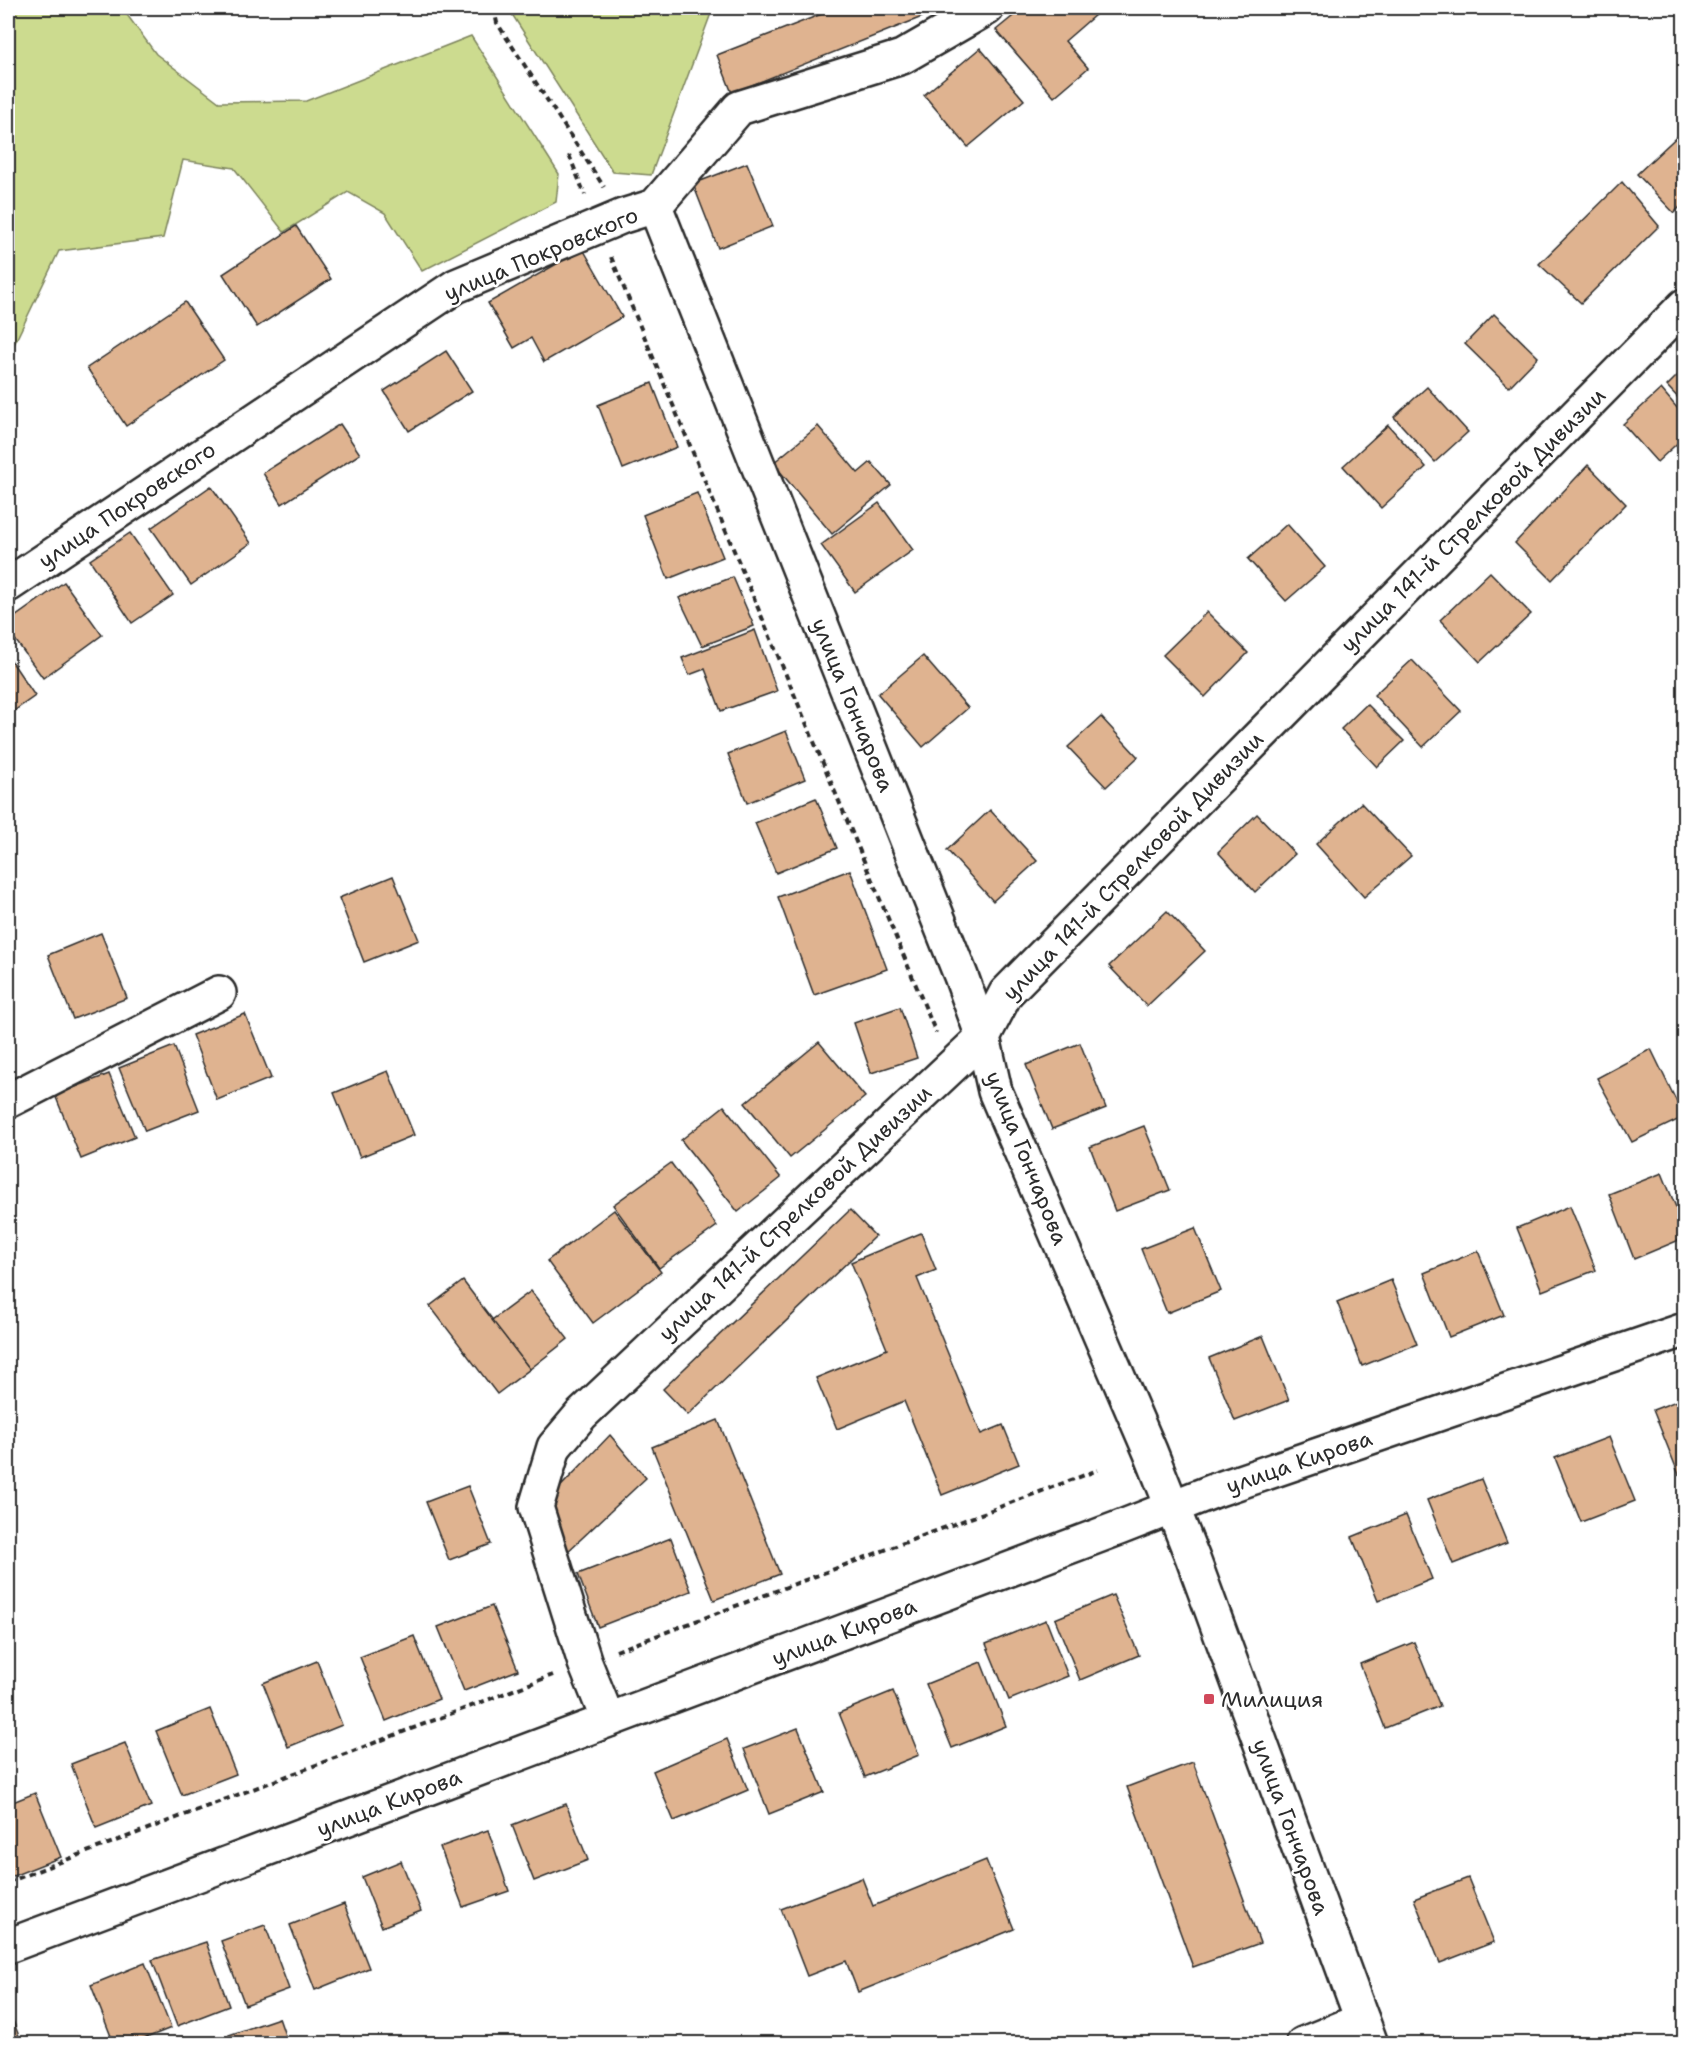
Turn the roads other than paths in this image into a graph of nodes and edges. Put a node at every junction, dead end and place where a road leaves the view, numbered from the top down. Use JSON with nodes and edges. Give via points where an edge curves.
{"nodes":[{"id":1,"x":987,"y":8,"type":"edge"},
{"id":2,"x":655,"y":206,"type":"junction"},
{"id":3,"x":1684,"y":306,"type":"edge"},
{"id":4,"x":8,"y":585,"type":"edge"},
{"id":5,"x":219,"y":993,"type":"dead end"},
{"id":6,"x":982,"y":1037,"type":"junction"},
{"id":7,"x":8,"y":1101,"type":"edge"},
{"id":8,"x":1684,"y":1330,"type":"edge"},
{"id":9,"x":1172,"y":1508,"type":"junction"},
{"id":10,"x":608,"y":1720,"type":"junction"},
{"id":11,"x":8,"y":1946,"type":"edge"},
{"id":12,"x":1366,"y":2032,"type":"edge"},
{"id":13,"x":1303,"y":2043,"type":"edge"}],
"edges":[{"from":1,"to":2,"type":"street","name":"улица Покровского","via":[[902,57],[739,108]]},
{"from":2,"to":4,"type":"street","name":"улица Покровского","via":[[456,286]]},
{"from":2,"to":6,"type":"street","name":"улица Гончарова"},
{"from":3,"to":6,"type":"street","name":"улица 141-й Стрелковой Дивизии","via":[[1005,993]]},
{"from":5,"to":7,"type":"street"},
{"from":6,"to":9,"type":"street","name":"улица Гончарова","via":[[995,1091]]},
{"from":6,"to":10,"type":"street","name":"улица 141-й Стрелковой Дивизии","via":[[581,1414],[554,1447],[536,1507],[585,1663]]},
{"from":8,"to":9,"type":"street","name":"улица Кирова"},
{"from":9,"to":10,"type":"street","name":"улица Кирова"},
{"from":9,"to":12,"type":"street","name":"улица Гончарова"},
{"from":10,"to":11,"type":"street","name":"улица Кирова"},
{"from":12,"to":13,"type":"street"}]}
